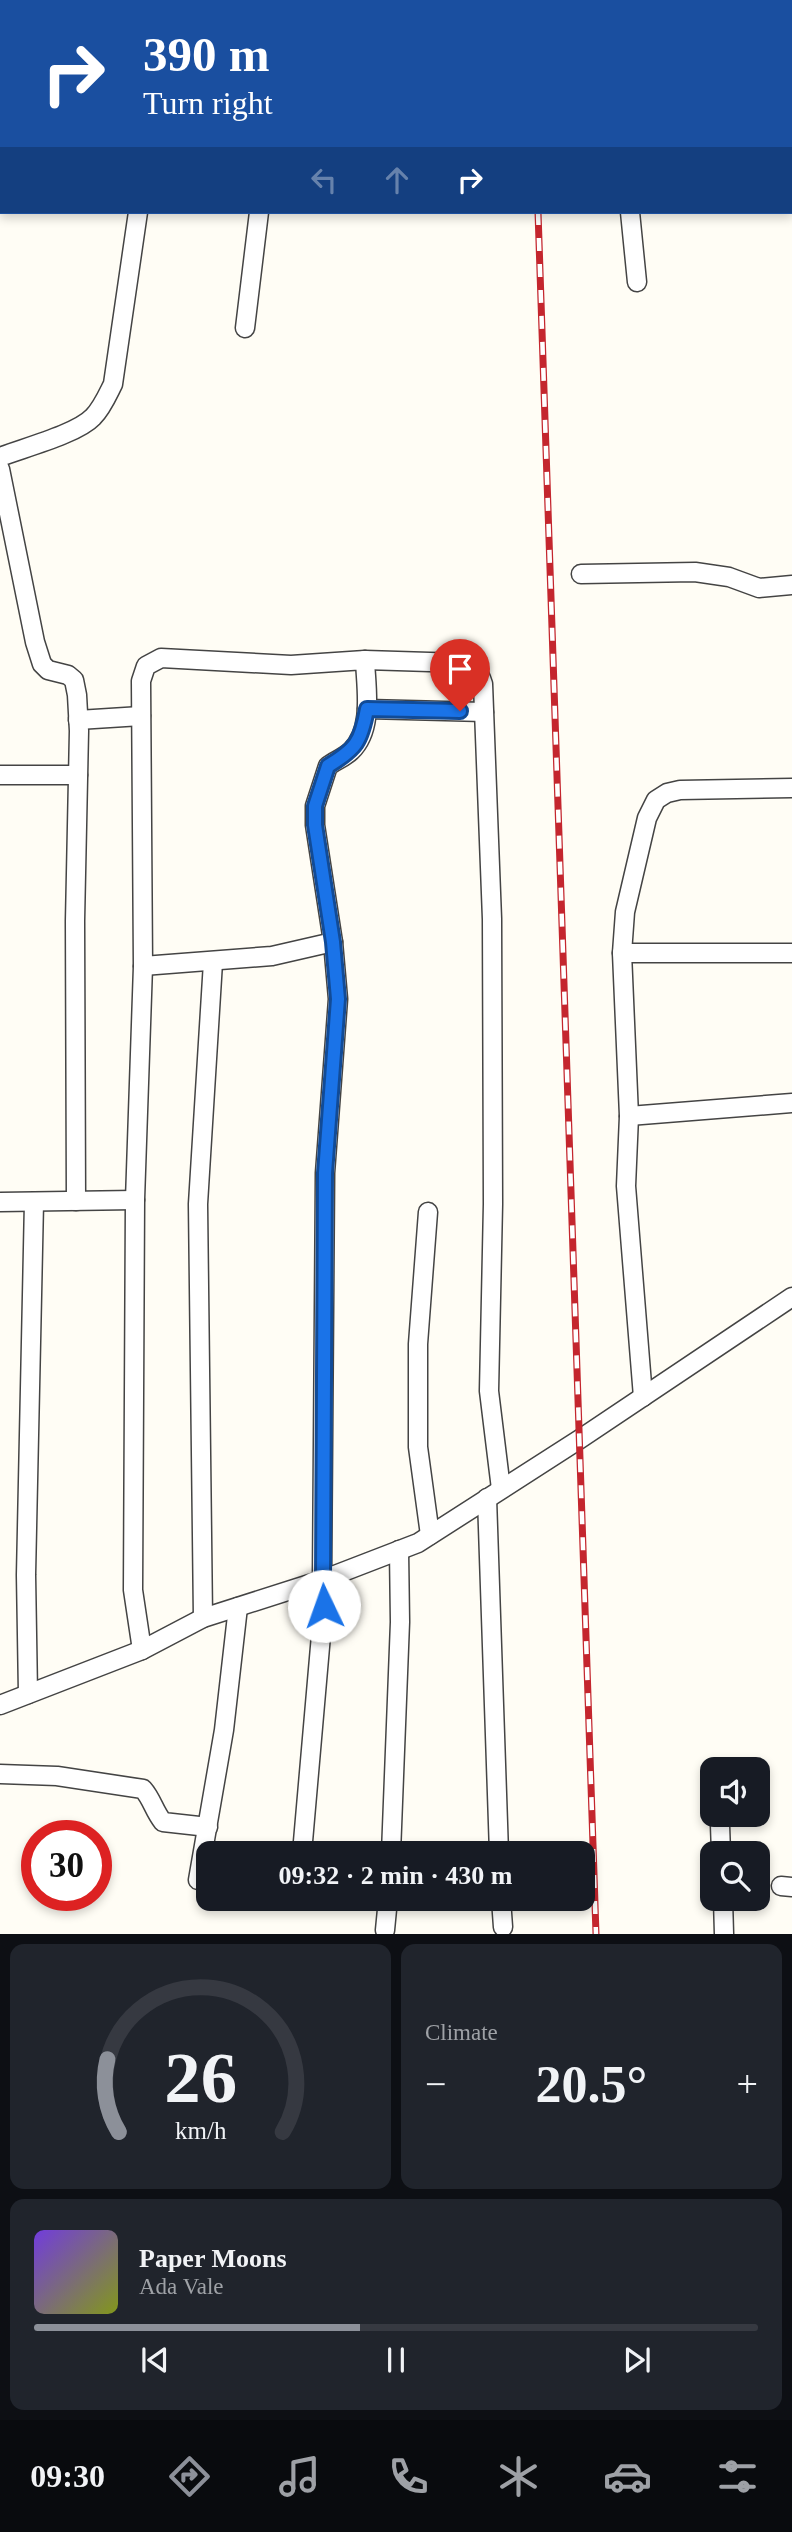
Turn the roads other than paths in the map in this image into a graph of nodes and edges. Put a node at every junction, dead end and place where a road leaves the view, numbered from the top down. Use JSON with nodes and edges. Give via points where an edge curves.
{"nodes":[{"id":1,"x":138,"y":214,"type":"edge"},
{"id":2,"x":259,"y":214,"type":"edge"},
{"id":3,"x":630,"y":214,"type":"edge"},
{"id":4,"x":637,"y":282,"type":"dead end"},
{"id":5,"x":245,"y":328,"type":"dead end"},
{"id":6,"x":0,"y":457,"type":"edge"},
{"id":7,"x":0,"y":469,"type":"edge"},
{"id":8,"x":581,"y":575,"type":"dead end"},
{"id":9,"x":792,"y":585,"type":"edge"},
{"id":10,"x":365,"y":660,"type":"junction"},
{"id":11,"x":367,"y":709,"type":"junction"},
{"id":12,"x":484,"y":712,"type":"junction"},
{"id":13,"x":141,"y":716,"type":"junction"},
{"id":14,"x":78,"y":720,"type":"junction"},
{"id":15,"x":0,"y":775,"type":"edge"},
{"id":16,"x":78,"y":775,"type":"junction"},
{"id":17,"x":792,"y":788,"type":"edge"},
{"id":18,"x":333,"y":942,"type":"junction"},
{"id":19,"x":622,"y":953,"type":"junction"},
{"id":20,"x":792,"y":953,"type":"edge"},
{"id":21,"x":213,"y":962,"type":"junction"},
{"id":22,"x":143,"y":966,"type":"junction"},
{"id":23,"x":792,"y":1103,"type":"edge"},
{"id":24,"x":629,"y":1116,"type":"junction"},
{"id":25,"x":135,"y":1200,"type":"junction"},
{"id":26,"x":76,"y":1201,"type":"junction"},
{"id":27,"x":0,"y":1202,"type":"edge"},
{"id":28,"x":34,"y":1202,"type":"junction"},
{"id":29,"x":428,"y":1212,"type":"dead end"},
{"id":30,"x":792,"y":1297,"type":"edge"},
{"id":31,"x":643,"y":1396,"type":"junction"},
{"id":32,"x":494,"y":1494,"type":"junction"},
{"id":33,"x":430,"y":1535,"type":"junction"},
{"id":34,"x":399,"y":1550,"type":"junction"},
{"id":35,"x":324,"y":1579,"type":"junction"},
{"id":36,"x":238,"y":1607,"type":"junction"},
{"id":37,"x":204,"y":1618,"type":"junction"},
{"id":38,"x":142,"y":1650,"type":"junction"},
{"id":39,"x":28,"y":1694,"type":"junction"},
{"id":40,"x":0,"y":1705,"type":"edge"},
{"id":41,"x":0,"y":1774,"type":"edge"},
{"id":42,"x":208,"y":1827,"type":"junction"},
{"id":43,"x":205,"y":1841,"type":"edge"},
{"id":44,"x":303,"y":1841,"type":"edge"},
{"id":45,"x":392,"y":1841,"type":"edge"},
{"id":46,"x":499,"y":1841,"type":"edge"},
{"id":47,"x":386,"y":1911,"type":"edge"},
{"id":48,"x":502,"y":1911,"type":"edge"},
{"id":49,"x":723,"y":1911,"type":"edge"},
{"id":50,"x":503,"y":1927,"type":"dead end"},
{"id":51,"x":384,"y":1930,"type":"dead end"},
{"id":52,"x":724,"y":1934,"type":"edge"}],
"edges":[{"from":1,"to":6,"type":"street","via":[[113,384],[102,406],[91,420],[65,433]]},
{"from":2,"to":5,"type":"street"},
{"from":3,"to":4,"type":"street"},
{"from":7,"to":14,"type":"street","via":[[41,664],[74,680]]},
{"from":8,"to":9,"type":"street","via":[[695,572],[729,576],[759,588]]},
{"from":10,"to":11,"type":"street"},
{"from":10,"to":12,"type":"street","via":[[474,666],[483,684]]},
{"from":10,"to":13,"type":"street","via":[[291,665],[161,658],[146,666]]},
{"from":11,"to":12,"type":"street"},
{"from":11,"to":18,"type":"street","via":[[357,744],[328,766],[315,806]]},
{"from":12,"to":32,"type":"street","via":[[492,919],[489,1391]]},
{"from":13,"to":14,"type":"street"},
{"from":13,"to":22,"type":"street"},
{"from":14,"to":16,"type":"street"},
{"from":15,"to":16,"type":"street"},
{"from":16,"to":26,"type":"street"},
{"from":17,"to":19,"type":"street","via":[[680,790],[656,800],[647,818],[627,902]]},
{"from":18,"to":21,"type":"street","via":[[272,956]]},
{"from":18,"to":35,"type":"street","via":[[338,999],[325,1173]]},
{"from":19,"to":20,"type":"street"},
{"from":19,"to":24,"type":"street"},
{"from":21,"to":22,"type":"street"},
{"from":21,"to":37,"type":"street","via":[[198,1204]]},
{"from":22,"to":25,"type":"street"},
{"from":23,"to":24,"type":"street"},
{"from":24,"to":31,"type":"street","via":[[626,1186]]},
{"from":25,"to":26,"type":"street"},
{"from":25,"to":38,"type":"street","via":[[133,1590]]},
{"from":26,"to":28,"type":"street"},
{"from":27,"to":28,"type":"street"},
{"from":28,"to":39,"type":"street"},
{"from":29,"to":33,"type":"street","via":[[418,1344],[418,1447]]},
{"from":30,"to":31,"type":"street"},
{"from":31,"to":32,"type":"street"},
{"from":32,"to":33,"type":"street"},
{"from":32,"to":46,"type":"street"},
{"from":33,"to":34,"type":"street"},
{"from":34,"to":35,"type":"street"},
{"from":34,"to":45,"type":"street","via":[[401,1622]]},
{"from":35,"to":36,"type":"street"},
{"from":35,"to":44,"type":"street"},
{"from":36,"to":37,"type":"street"},
{"from":36,"to":42,"type":"street"},
{"from":37,"to":38,"type":"street"},
{"from":38,"to":39,"type":"street"},
{"from":39,"to":40,"type":"street"},
{"from":41,"to":42,"type":"street","via":[[57,1776],[143,1789],[163,1822]]},
{"from":42,"to":43,"type":"street"},
{"from":47,"to":51,"type":"street"},
{"from":48,"to":50,"type":"street"},
{"from":49,"to":52,"type":"street"}]}
